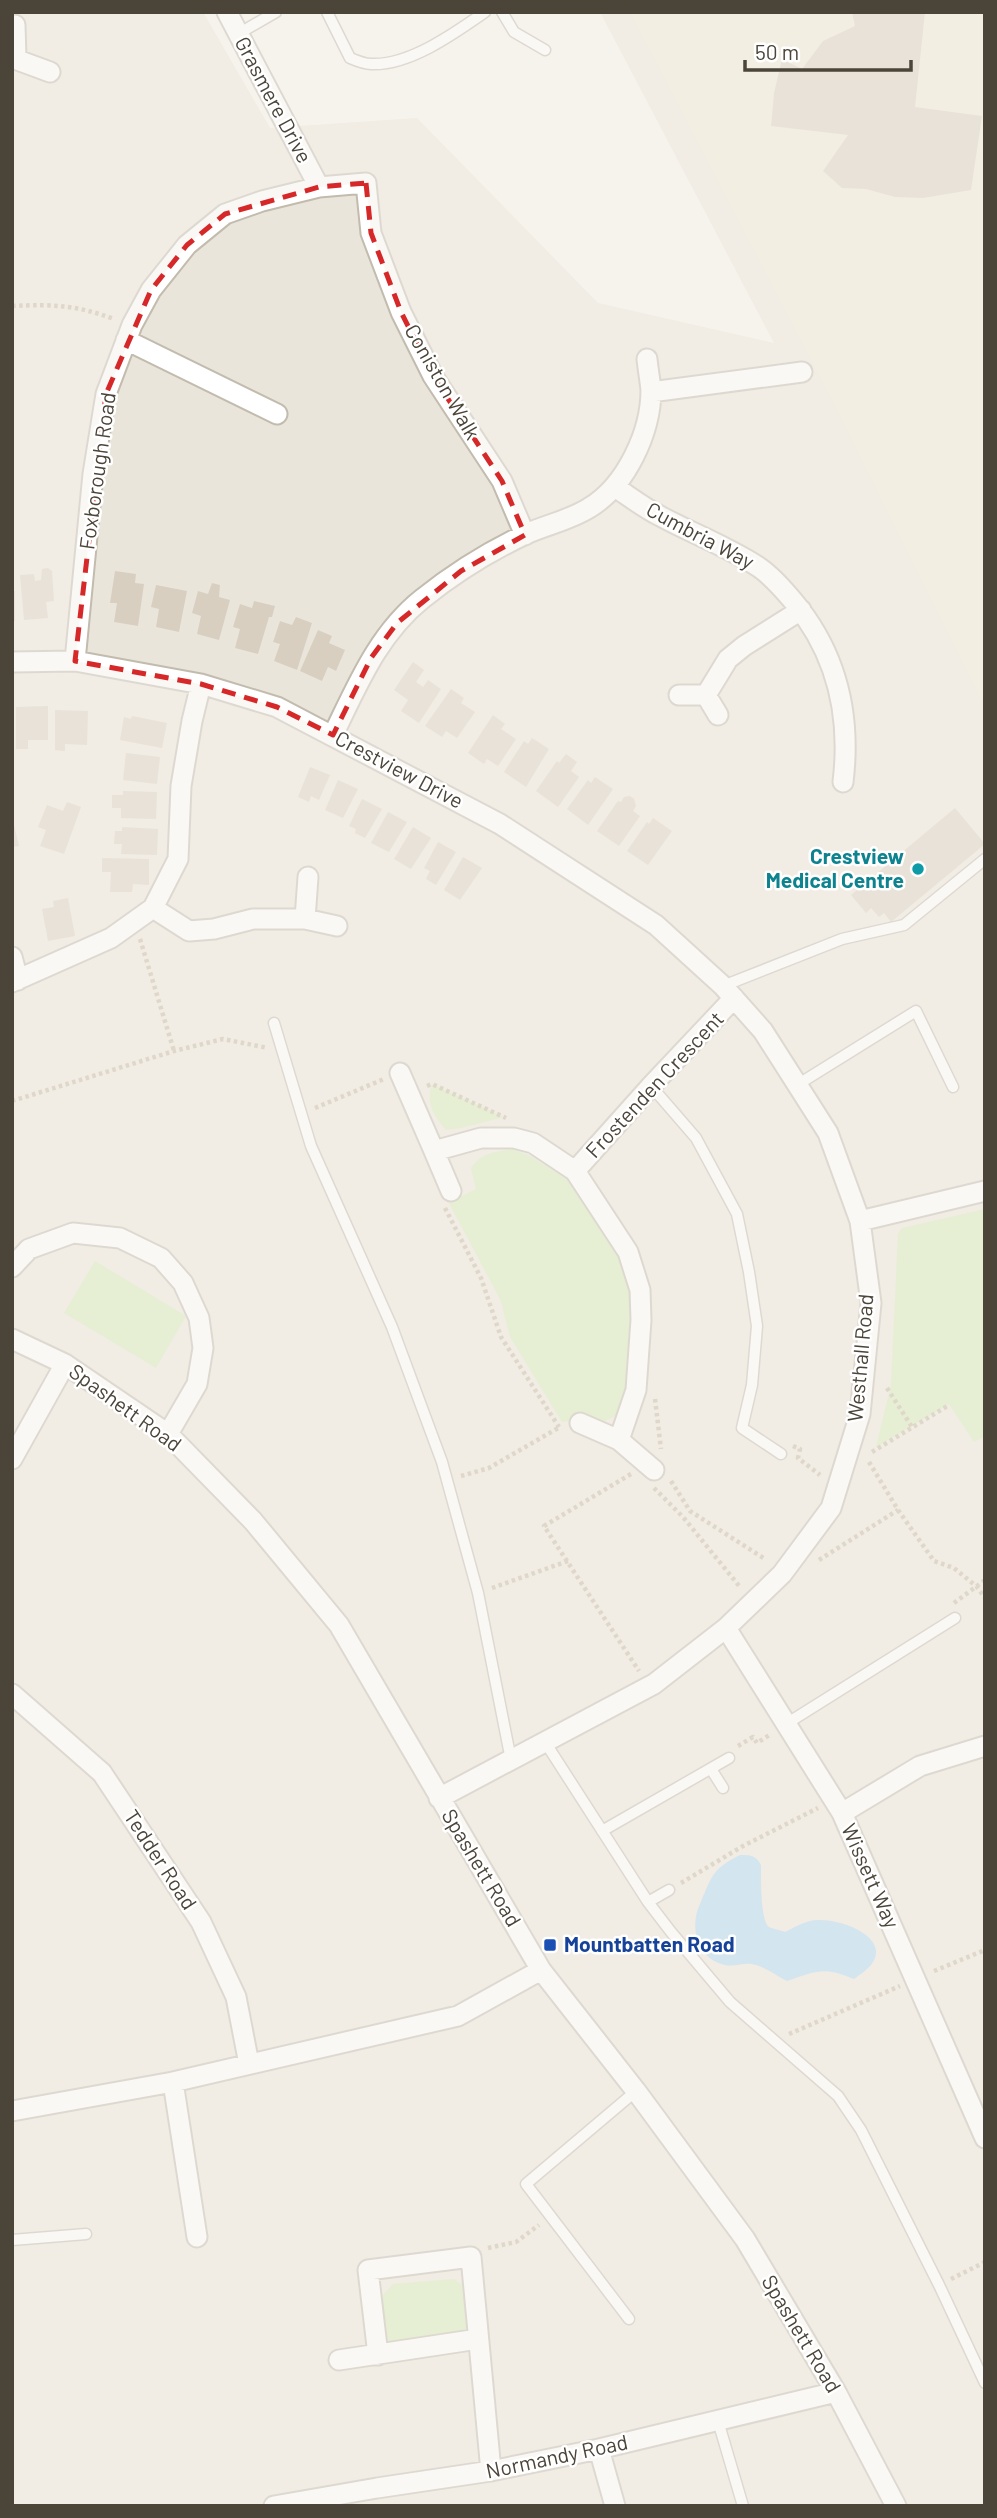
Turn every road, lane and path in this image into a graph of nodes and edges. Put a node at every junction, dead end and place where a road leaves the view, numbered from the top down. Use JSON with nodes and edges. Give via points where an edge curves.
{"nodes":[{"id":1,"x":227,"y":12,"type":"edge"},
{"id":2,"x":276,"y":12,"type":"edge"},
{"id":3,"x":327,"y":12,"type":"edge"},
{"id":4,"x":485,"y":12,"type":"edge"},
{"id":5,"x":502,"y":12,"type":"edge"},
{"id":6,"x":15,"y":25,"type":"dead end"},
{"id":7,"x":238,"y":34,"type":"junction"},
{"id":8,"x":545,"y":50,"type":"dead end"},
{"id":9,"x":14,"y":58,"type":"edge"},
{"id":10,"x":50,"y":72,"type":"dead end"},
{"id":11,"x":366,"y":183,"type":"joint"},
{"id":12,"x":319,"y":187,"type":"junction"},
{"id":13,"x":12,"y":306,"type":"edge"},
{"id":14,"x":129,"y":333,"type":"junction"},
{"id":15,"x":647,"y":359,"type":"dead end"},
{"id":16,"x":802,"y":372,"type":"dead end"},
{"id":17,"x":651,"y":392,"type":"junction"},
{"id":18,"x":277,"y":414,"type":"dead end"},
{"id":19,"x":615,"y":487,"type":"junction"},
{"id":20,"x":525,"y":535,"type":"junction"},
{"id":21,"x":800,"y":610,"type":"junction"},
{"id":22,"x":12,"y":662,"type":"edge"},
{"id":23,"x":75,"y":662,"type":"junction"},
{"id":24,"x":201,"y":684,"type":"junction"},
{"id":25,"x":679,"y":695,"type":"dead end"},
{"id":26,"x":706,"y":695,"type":"junction"},
{"id":27,"x":718,"y":715,"type":"dead end"},
{"id":28,"x":333,"y":735,"type":"junction"},
{"id":29,"x":843,"y":782,"type":"dead end"},
{"id":30,"x":985,"y":859,"type":"edge"},
{"id":31,"x":308,"y":877,"type":"dead end"},
{"id":32,"x":153,"y":908,"type":"junction"},
{"id":33,"x":305,"y":919,"type":"junction"},
{"id":34,"x":134,"y":922,"type":"junction"},
{"id":35,"x":337,"y":926,"type":"dead end"},
{"id":36,"x":12,"y":957,"type":"edge"},
{"id":37,"x":15,"y":981,"type":"edge"},
{"id":38,"x":729,"y":992,"type":"junction"},
{"id":39,"x":274,"y":1023,"type":"dead end"},
{"id":40,"x":281,"y":1047,"type":"junction"},
{"id":41,"x":174,"y":1051,"type":"junction"},
{"id":42,"x":400,"y":1073,"type":"joint"},
{"id":43,"x":797,"y":1085,"type":"junction"},
{"id":44,"x":651,"y":1086,"type":"junction"},
{"id":45,"x":953,"y":1087,"type":"dead end"},
{"id":46,"x":409,"y":1094,"type":"junction"},
{"id":47,"x":12,"y":1101,"type":"edge"},
{"id":48,"x":301,"y":1114,"type":"junction"},
{"id":49,"x":513,"y":1138,"type":"junction"},
{"id":50,"x":434,"y":1151,"type":"junction"},
{"id":51,"x":575,"y":1171,"type":"junction"},
{"id":52,"x":451,"y":1191,"type":"joint"},
{"id":53,"x":985,"y":1191,"type":"edge"},
{"id":54,"x":860,"y":1221,"type":"junction"},
{"id":55,"x":12,"y":1267,"type":"edge"},
{"id":56,"x":12,"y":1339,"type":"edge"},
{"id":57,"x":65,"y":1364,"type":"junction"},
{"id":58,"x":887,"y":1388,"type":"dead end"},
{"id":59,"x":654,"y":1395,"type":"dead end"},
{"id":60,"x":949,"y":1405,"type":"dead end"},
{"id":61,"x":580,"y":1423,"type":"joint"},
{"id":62,"x":559,"y":1427,"type":"junction"},
{"id":63,"x":912,"y":1427,"type":"junction"},
{"id":64,"x":167,"y":1434,"type":"junction"},
{"id":65,"x":620,"y":1440,"type":"junction"},
{"id":66,"x":662,"y":1450,"type":"dead end"},
{"id":67,"x":872,"y":1452,"type":"dead end"},
{"id":68,"x":781,"y":1454,"type":"joint"},
{"id":69,"x":12,"y":1459,"type":"edge"},
{"id":70,"x":869,"y":1462,"type":"dead end"},
{"id":71,"x":652,"y":1475,"type":"junction"},
{"id":72,"x":820,"y":1475,"type":"dead end"},
{"id":73,"x":447,"y":1480,"type":"junction"},
{"id":74,"x":898,"y":1510,"type":"junction"},
{"id":75,"x":690,"y":1511,"type":"junction"},
{"id":76,"x":683,"y":1517,"type":"junction"},
{"id":77,"x":765,"y":1559,"type":"dead end"},
{"id":78,"x":568,"y":1561,"type":"junction"},
{"id":79,"x":815,"y":1563,"type":"dead end"},
{"id":80,"x":985,"y":1580,"type":"edge"},
{"id":81,"x":741,"y":1587,"type":"dead end"},
{"id":82,"x":977,"y":1587,"type":"junction"},
{"id":83,"x":478,"y":1593,"type":"junction"},
{"id":84,"x":985,"y":1598,"type":"edge"},
{"id":85,"x":955,"y":1618,"type":"joint"},
{"id":86,"x":726,"y":1628,"type":"junction"},
{"id":87,"x":639,"y":1671,"type":"dead end"},
{"id":88,"x":12,"y":1694,"type":"edge"},
{"id":89,"x":786,"y":1724,"type":"junction"},
{"id":90,"x":545,"y":1742,"type":"junction"},
{"id":91,"x":985,"y":1746,"type":"edge"},
{"id":92,"x":729,"y":1758,"type":"joint"},
{"id":93,"x":511,"y":1759,"type":"junction"},
{"id":94,"x":710,"y":1769,"type":"junction"},
{"id":95,"x":723,"y":1788,"type":"dead end"},
{"id":96,"x":439,"y":1798,"type":"junction"},
{"id":97,"x":838,"y":1807,"type":"junction"},
{"id":98,"x":602,"y":1831,"type":"junction"},
{"id":99,"x":669,"y":1890,"type":"joint"},
{"id":100,"x":648,"y":1902,"type":"junction"},
{"id":101,"x":985,"y":1950,"type":"edge"},
{"id":102,"x":541,"y":1970,"type":"junction"},
{"id":103,"x":915,"y":1979,"type":"junction"},
{"id":104,"x":776,"y":2040,"type":"junction"},
{"id":105,"x":249,"y":2064,"type":"junction"},
{"id":106,"x":173,"y":2082,"type":"junction"},
{"id":107,"x":636,"y":2091,"type":"junction"},
{"id":108,"x":12,"y":2111,"type":"edge"},
{"id":109,"x":985,"y":2138,"type":"edge"},
{"id":110,"x":551,"y":2217,"type":"junction"},
{"id":111,"x":86,"y":2234,"type":"dead end"},
{"id":112,"x":197,"y":2236,"type":"dead end"},
{"id":113,"x":12,"y":2240,"type":"edge"},
{"id":114,"x":471,"y":2258,"type":"junction"},
{"id":115,"x":985,"y":2262,"type":"edge"},
{"id":116,"x":939,"y":2285,"type":"junction"},
{"id":117,"x":629,"y":2319,"type":"dead end"},
{"id":118,"x":478,"y":2339,"type":"junction"},
{"id":119,"x":378,"y":2355,"type":"junction"},
{"id":120,"x":340,"y":2360,"type":"dead end"},
{"id":121,"x":985,"y":2383,"type":"edge"},
{"id":122,"x":836,"y":2392,"type":"junction"},
{"id":123,"x":718,"y":2421,"type":"junction"},
{"id":124,"x":599,"y":2449,"type":"junction"},
{"id":125,"x":491,"y":2472,"type":"junction"},
{"id":126,"x":378,"y":2497,"type":"edge"},
{"id":127,"x":274,"y":2506,"type":"edge"},
{"id":128,"x":615,"y":2506,"type":"edge"},
{"id":129,"x":743,"y":2506,"type":"edge"},
{"id":130,"x":896,"y":2506,"type":"edge"}],
"edges":[{"from":1,"to":7,"type":"street","name":"Grasmere Drive"},
{"from":2,"to":7,"type":"lane"},
{"from":3,"to":4,"type":"lane","via":[[350,58],[369,65],[391,63],[433,46]]},
{"from":5,"to":8,"type":"lane","via":[[514,32]]},
{"from":6,"to":9,"type":"street"},
{"from":7,"to":12,"type":"street","name":"Grasmere Drive"},
{"from":9,"to":10,"type":"street"},
{"from":11,"to":12,"type":"street","name":"Foxborough Road"},
{"from":11,"to":20,"type":"street","name":"Coniston Walk","via":[[371,233],[401,312],[433,376],[502,481]]},
{"from":12,"to":14,"type":"street","name":"Foxborough Road","via":[[225,214],[187,245],[151,290]]},
{"from":13,"to":14,"type":"path","via":[[52,304],[93,312]]},
{"from":14,"to":18,"type":"street"},
{"from":14,"to":23,"type":"street","name":"Foxborough Road","via":[[106,394],[93,474]]},
{"from":15,"to":17,"type":"street"},
{"from":16,"to":17,"type":"street"},
{"from":17,"to":19,"type":"street","via":[[642,441]]},
{"from":19,"to":20,"type":"street","via":[[589,508]]},
{"from":19,"to":21,"type":"street","name":"Cumbria Way","via":[[657,515],[761,568]]},
{"from":20,"to":28,"type":"street","via":[[461,571],[397,623],[371,658]]},
{"from":21,"to":26,"type":"street","via":[[728,659]]},
{"from":21,"to":29,"type":"street","name":"Cumbria Way","via":[[818,637],[839,690],[846,738]]},
{"from":22,"to":23,"type":"street","name":"Crestview Drive"},
{"from":23,"to":24,"type":"street","name":"Crestview Drive"},
{"from":24,"to":28,"type":"street","name":"Crestview Drive","via":[[277,707]]},
{"from":24,"to":32,"type":"street","via":[[181,786],[178,859]]},
{"from":25,"to":26,"type":"street"},
{"from":26,"to":27,"type":"street"},
{"from":28,"to":38,"type":"street","name":"Crestview Drive","via":[[500,824],[656,925]]},
{"from":30,"to":38,"type":"lane","via":[[904,925],[842,939]]},
{"from":31,"to":33,"type":"street"},
{"from":32,"to":33,"type":"street","via":[[189,931],[253,919]]},
{"from":32,"to":34,"type":"street"},
{"from":33,"to":35,"type":"street"},
{"from":34,"to":37,"type":"street","via":[[111,938]]},
{"from":34,"to":41,"type":"path"},
{"from":36,"to":37,"type":"street"},
{"from":38,"to":43,"type":"street","name":"Westhall Road","via":[[763,1031]]},
{"from":38,"to":44,"type":"street","name":"Frostenden Crescent"},
{"from":39,"to":40,"type":"lane"},
{"from":40,"to":41,"type":"path","via":[[223,1039]]},
{"from":40,"to":48,"type":"lane"},
{"from":41,"to":47,"type":"path"},
{"from":42,"to":46,"type":"street"},
{"from":42,"to":48,"type":"path"},
{"from":43,"to":45,"type":"lane","via":[[916,1011]]},
{"from":43,"to":54,"type":"street","name":"Westhall Road","via":[[828,1133]]},
{"from":44,"to":51,"type":"street","name":"Frostenden Crescent"},
{"from":44,"to":68,"type":"lane","via":[[696,1138],[737,1214],[757,1326],[752,1385],[741,1428]]},
{"from":46,"to":49,"type":"path","via":[[432,1084],[513,1121]]},
{"from":46,"to":50,"type":"street"},
{"from":48,"to":73,"type":"lane","via":[[311,1146],[393,1327]]},
{"from":49,"to":50,"type":"street","name":"Frostenden Crescent","via":[[481,1138]]},
{"from":49,"to":51,"type":"street","name":"Frostenden Crescent","via":[[533,1143]]},
{"from":50,"to":52,"type":"street"},
{"from":51,"to":65,"type":"street","name":"Frostenden Crescent","via":[[628,1252],[640,1290],[636,1390]]},
{"from":52,"to":62,"type":"path","via":[[440,1199],[481,1278],[501,1336]]},
{"from":53,"to":54,"type":"street"},
{"from":54,"to":86,"type":"street","name":"Westhall Road","via":[[871,1303],[860,1414],[831,1508],[782,1574]]},
{"from":55,"to":64,"type":"street","via":[[29,1249],[73,1233],[120,1238],[161,1258],[183,1283],[199,1318],[203,1348],[197,1384]]},
{"from":56,"to":57,"type":"street","name":"Spashett Road"},
{"from":57,"to":64,"type":"street","name":"Spashett Road"},
{"from":57,"to":69,"type":"street"},
{"from":58,"to":63,"type":"path"},
{"from":59,"to":66,"type":"path"},
{"from":60,"to":63,"type":"path"},
{"from":61,"to":62,"type":"path"},
{"from":61,"to":65,"type":"street"},
{"from":62,"to":73,"type":"path","via":[[489,1468]]},
{"from":63,"to":67,"type":"path"},
{"from":64,"to":96,"type":"street","name":"Spashett Road","via":[[253,1521],[339,1625]]},
{"from":65,"to":71,"type":"street"},
{"from":68,"to":72,"type":"path","via":[[787,1443],[800,1449],[798,1458]]},
{"from":70,"to":74,"type":"path"},
{"from":71,"to":75,"type":"path","via":[[675,1490]]},
{"from":71,"to":76,"type":"path"},
{"from":71,"to":78,"type":"path","via":[[634,1472],[544,1526]]},
{"from":73,"to":83,"type":"lane"},
{"from":74,"to":79,"type":"path"},
{"from":74,"to":82,"type":"path","via":[[934,1560],[954,1568]]},
{"from":75,"to":76,"type":"path"},
{"from":75,"to":77,"type":"path"},
{"from":76,"to":81,"type":"path"},
{"from":78,"to":83,"type":"path"},
{"from":78,"to":87,"type":"path"},
{"from":80,"to":82,"type":"path"},
{"from":82,"to":84,"type":"path"},
{"from":82,"to":85,"type":"path","via":[[954,1602]]},
{"from":83,"to":93,"type":"lane"},
{"from":85,"to":89,"type":"lane"},
{"from":86,"to":89,"type":"street","name":"Wissett Way"},
{"from":86,"to":90,"type":"street","name":"Westhall Road","via":[[654,1684]]},
{"from":88,"to":105,"type":"street","name":"Tedder Road","via":[[102,1773],[201,1922],[236,1997]]},
{"from":89,"to":92,"type":"path","via":[[757,1742],[753,1737],[727,1754]]},
{"from":89,"to":97,"type":"street","name":"Wissett Way"},
{"from":90,"to":93,"type":"street","name":"Westhall Road"},
{"from":90,"to":98,"type":"lane"},
{"from":91,"to":97,"type":"street","via":[[920,1766]]},
{"from":92,"to":94,"type":"lane"},
{"from":93,"to":96,"type":"street","name":"Westhall Road"},
{"from":94,"to":95,"type":"lane"},
{"from":94,"to":98,"type":"lane"},
{"from":96,"to":102,"type":"street","name":"Spashett Road"},
{"from":97,"to":99,"type":"path","via":[[743,1846]]},
{"from":97,"to":103,"type":"street","name":"Wissett Way"},
{"from":98,"to":100,"type":"lane"},
{"from":99,"to":100,"type":"lane"},
{"from":100,"to":104,"type":"lane","via":[[730,2002]]},
{"from":101,"to":103,"type":"path"},
{"from":102,"to":105,"type":"street","via":[[458,2016]]},
{"from":102,"to":107,"type":"street","name":"Spashett Road"},
{"from":103,"to":104,"type":"path"},
{"from":103,"to":109,"type":"street","name":"Wissett Way"},
{"from":104,"to":116,"type":"lane","via":[[838,2096],[861,2130]]},
{"from":105,"to":106,"type":"street"},
{"from":106,"to":108,"type":"street"},
{"from":106,"to":112,"type":"street"},
{"from":107,"to":110,"type":"lane","via":[[526,2184]]},
{"from":107,"to":122,"type":"street","name":"Spashett Road","via":[[745,2239]]},
{"from":110,"to":114,"type":"path","via":[[516,2242],[488,2247]]},
{"from":110,"to":117,"type":"lane"},
{"from":111,"to":113,"type":"lane"},
{"from":114,"to":118,"type":"street"},
{"from":114,"to":119,"type":"street","via":[[368,2270]]},
{"from":115,"to":116,"type":"path"},
{"from":116,"to":121,"type":"lane"},
{"from":118,"to":119,"type":"street"},
{"from":118,"to":125,"type":"street"},
{"from":119,"to":120,"type":"street"},
{"from":122,"to":123,"type":"street","name":"Normandy Road"},
{"from":122,"to":130,"type":"street","name":"Spashett Road"},
{"from":123,"to":124,"type":"street","name":"Normandy Road"},
{"from":123,"to":129,"type":"lane"},
{"from":124,"to":125,"type":"street","name":"Normandy Road"},
{"from":124,"to":128,"type":"street"},
{"from":125,"to":126,"type":"street","name":"Normandy Road"},
{"from":126,"to":127,"type":"street","name":"Normandy Road"}]}
